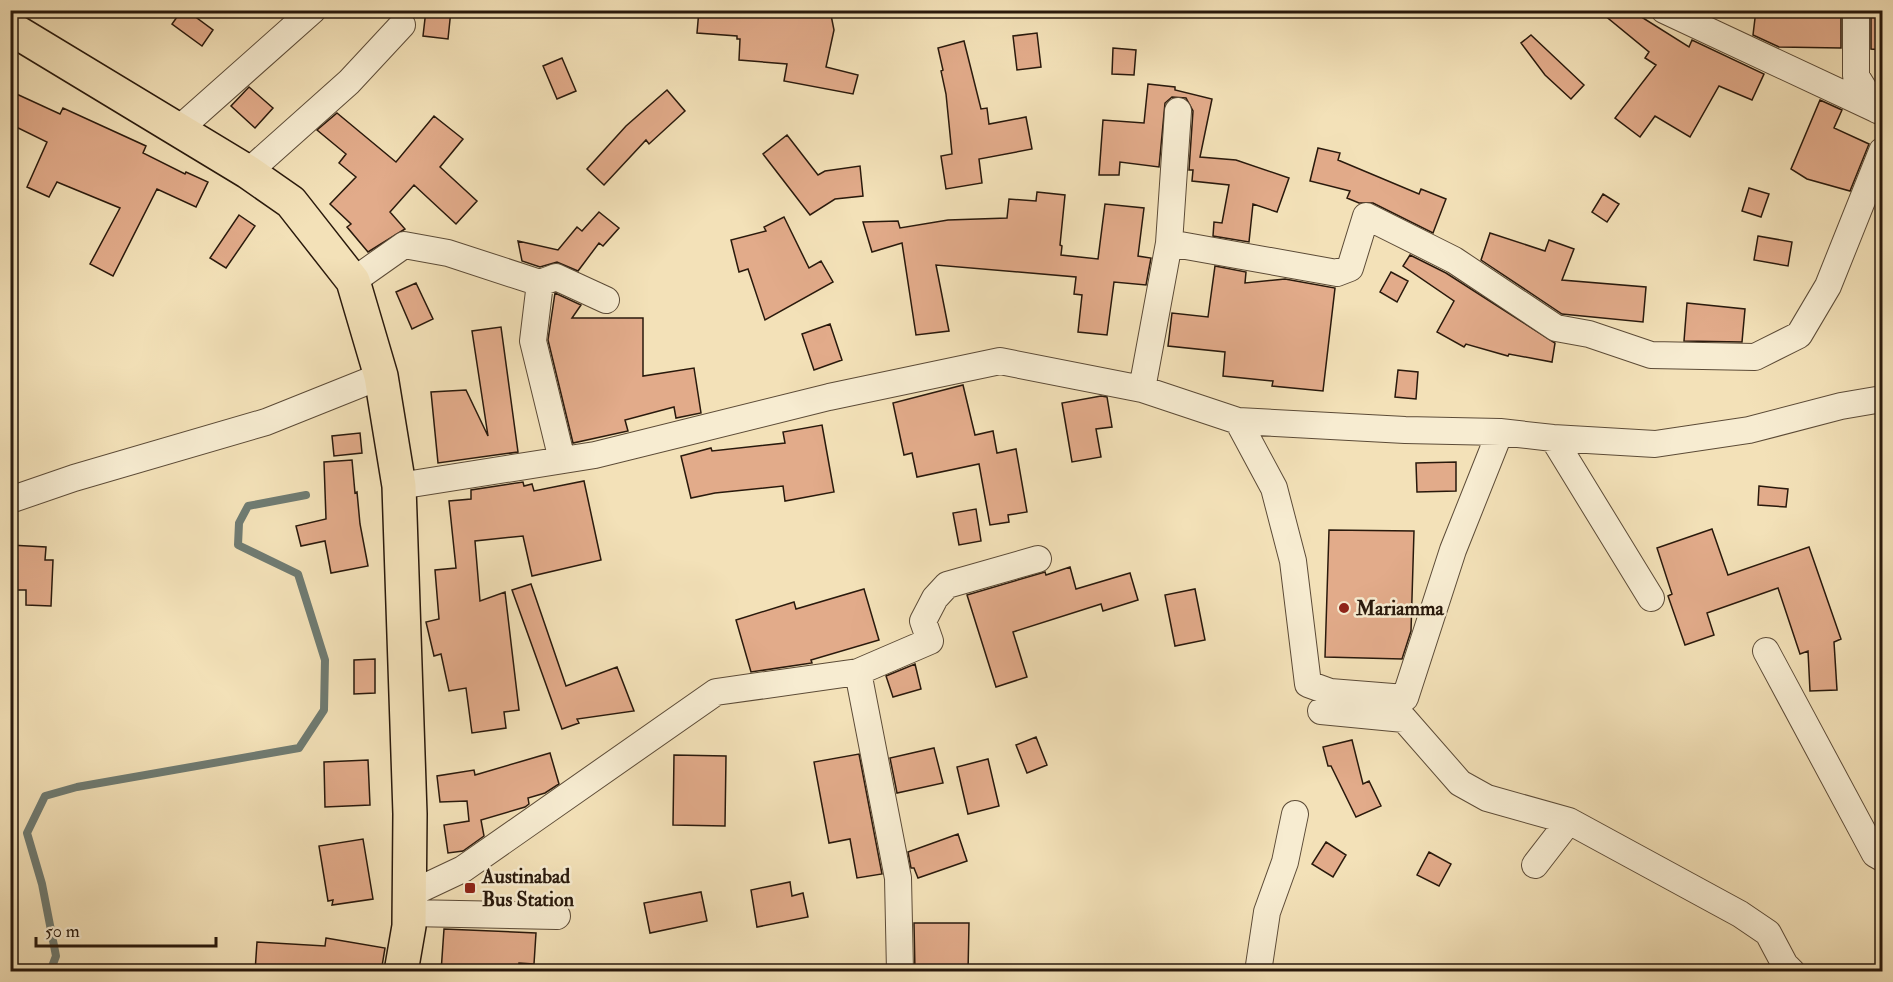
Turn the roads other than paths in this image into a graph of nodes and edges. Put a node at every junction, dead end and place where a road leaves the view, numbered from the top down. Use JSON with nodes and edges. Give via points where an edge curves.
{"nodes":[{"id":1,"x":313,"y":10,"type":"edge"},
{"id":2,"x":1664,"y":10,"type":"edge"},
{"id":3,"x":1856,"y":10,"type":"edge"},
{"id":4,"x":402,"y":25,"type":"dead end"},
{"id":5,"x":10,"y":28,"type":"edge"},
{"id":6,"x":1178,"y":111,"type":"dead end"},
{"id":7,"x":1880,"y":111,"type":"edge"},
{"id":8,"x":178,"y":130,"type":"junction"},
{"id":9,"x":1882,"y":151,"type":"edge"},
{"id":10,"x":248,"y":172,"type":"junction"},
{"id":11,"x":1169,"y":243,"type":"junction"},
{"id":12,"x":353,"y":281,"type":"junction"},
{"id":13,"x":540,"y":283,"type":"junction"},
{"id":14,"x":606,"y":300,"type":"dead end"},
{"id":15,"x":381,"y":376,"type":"junction"},
{"id":16,"x":1142,"y":389,"type":"junction"},
{"id":17,"x":1882,"y":399,"type":"edge"},
{"id":18,"x":1238,"y":421,"type":"junction"},
{"id":19,"x":1500,"y":432,"type":"junction"},
{"id":20,"x":1553,"y":438,"type":"junction"},
{"id":21,"x":562,"y":460,"type":"junction"},
{"id":22,"x":399,"y":486,"type":"junction"},
{"id":23,"x":10,"y":500,"type":"edge"},
{"id":24,"x":1038,"y":559,"type":"dead end"},
{"id":25,"x":1651,"y":598,"type":"dead end"},
{"id":26,"x":1766,"y":651,"type":"dead end"},
{"id":27,"x":858,"y":672,"type":"junction"},
{"id":28,"x":1321,"y":711,"type":"dead end"},
{"id":29,"x":1294,"y":814,"type":"dead end"},
{"id":30,"x":1569,"y":821,"type":"junction"},
{"id":31,"x":1882,"y":858,"type":"edge"},
{"id":32,"x":1535,"y":865,"type":"dead end"},
{"id":33,"x":409,"y":904,"type":"junction"},
{"id":34,"x":557,"y":916,"type":"dead end"},
{"id":35,"x":401,"y":972,"type":"edge"},
{"id":36,"x":900,"y":972,"type":"edge"},
{"id":37,"x":1258,"y":972,"type":"edge"},
{"id":38,"x":1792,"y":972,"type":"edge"}],
"edges":[{"from":1,"to":8,"type":"street"},
{"from":2,"to":7,"type":"street"},
{"from":3,"to":7,"type":"street","via":[[1856,76]]},
{"from":4,"to":10,"type":"street","via":[[349,82]]},
{"from":5,"to":8,"type":"main road"},
{"from":6,"to":11,"type":"street"},
{"from":8,"to":10,"type":"main road"},
{"from":9,"to":11,"type":"street","via":[[1828,286],[1799,335],[1755,357],[1651,355],[1589,334],[1556,328],[1454,260],[1366,216],[1350,268],[1336,273]]},
{"from":10,"to":12,"type":"main road","via":[[291,202]]},
{"from":11,"to":16,"type":"street"},
{"from":12,"to":13,"type":"street","via":[[404,245],[448,253]]},
{"from":12,"to":15,"type":"main road"},
{"from":13,"to":14,"type":"street","via":[[556,277]]},
{"from":13,"to":21,"type":"street","via":[[533,341]]},
{"from":15,"to":22,"type":"main road"},
{"from":15,"to":23,"type":"street","via":[[266,422]]},
{"from":16,"to":18,"type":"street"},
{"from":16,"to":21,"type":"street","via":[[1000,361]]},
{"from":17,"to":20,"type":"street","via":[[1749,430],[1655,444]]},
{"from":18,"to":19,"type":"street"},
{"from":18,"to":19,"type":"street","via":[[1274,488],[1293,561],[1308,684],[1330,692],[1405,698],[1453,550]]},
{"from":19,"to":20,"type":"street"},
{"from":20,"to":25,"type":"street"},
{"from":21,"to":22,"type":"street"},
{"from":22,"to":33,"type":"main road","via":[[410,814]]},
{"from":24,"to":27,"type":"street","via":[[948,585],[935,598],[923,621],[930,641]]},
{"from":26,"to":31,"type":"street","via":[[1875,854]]},
{"from":27,"to":33,"type":"street","via":[[716,692]]},
{"from":27,"to":36,"type":"street","via":[[898,879]]},
{"from":28,"to":30,"type":"street","via":[[1404,719],[1460,783],[1487,798]]},
{"from":29,"to":37,"type":"street","via":[[1285,862],[1267,912]]},
{"from":30,"to":32,"type":"street"},
{"from":30,"to":38,"type":"street","via":[[1740,914],[1768,933]]},
{"from":33,"to":34,"type":"street"},
{"from":33,"to":35,"type":"main road"}]}
